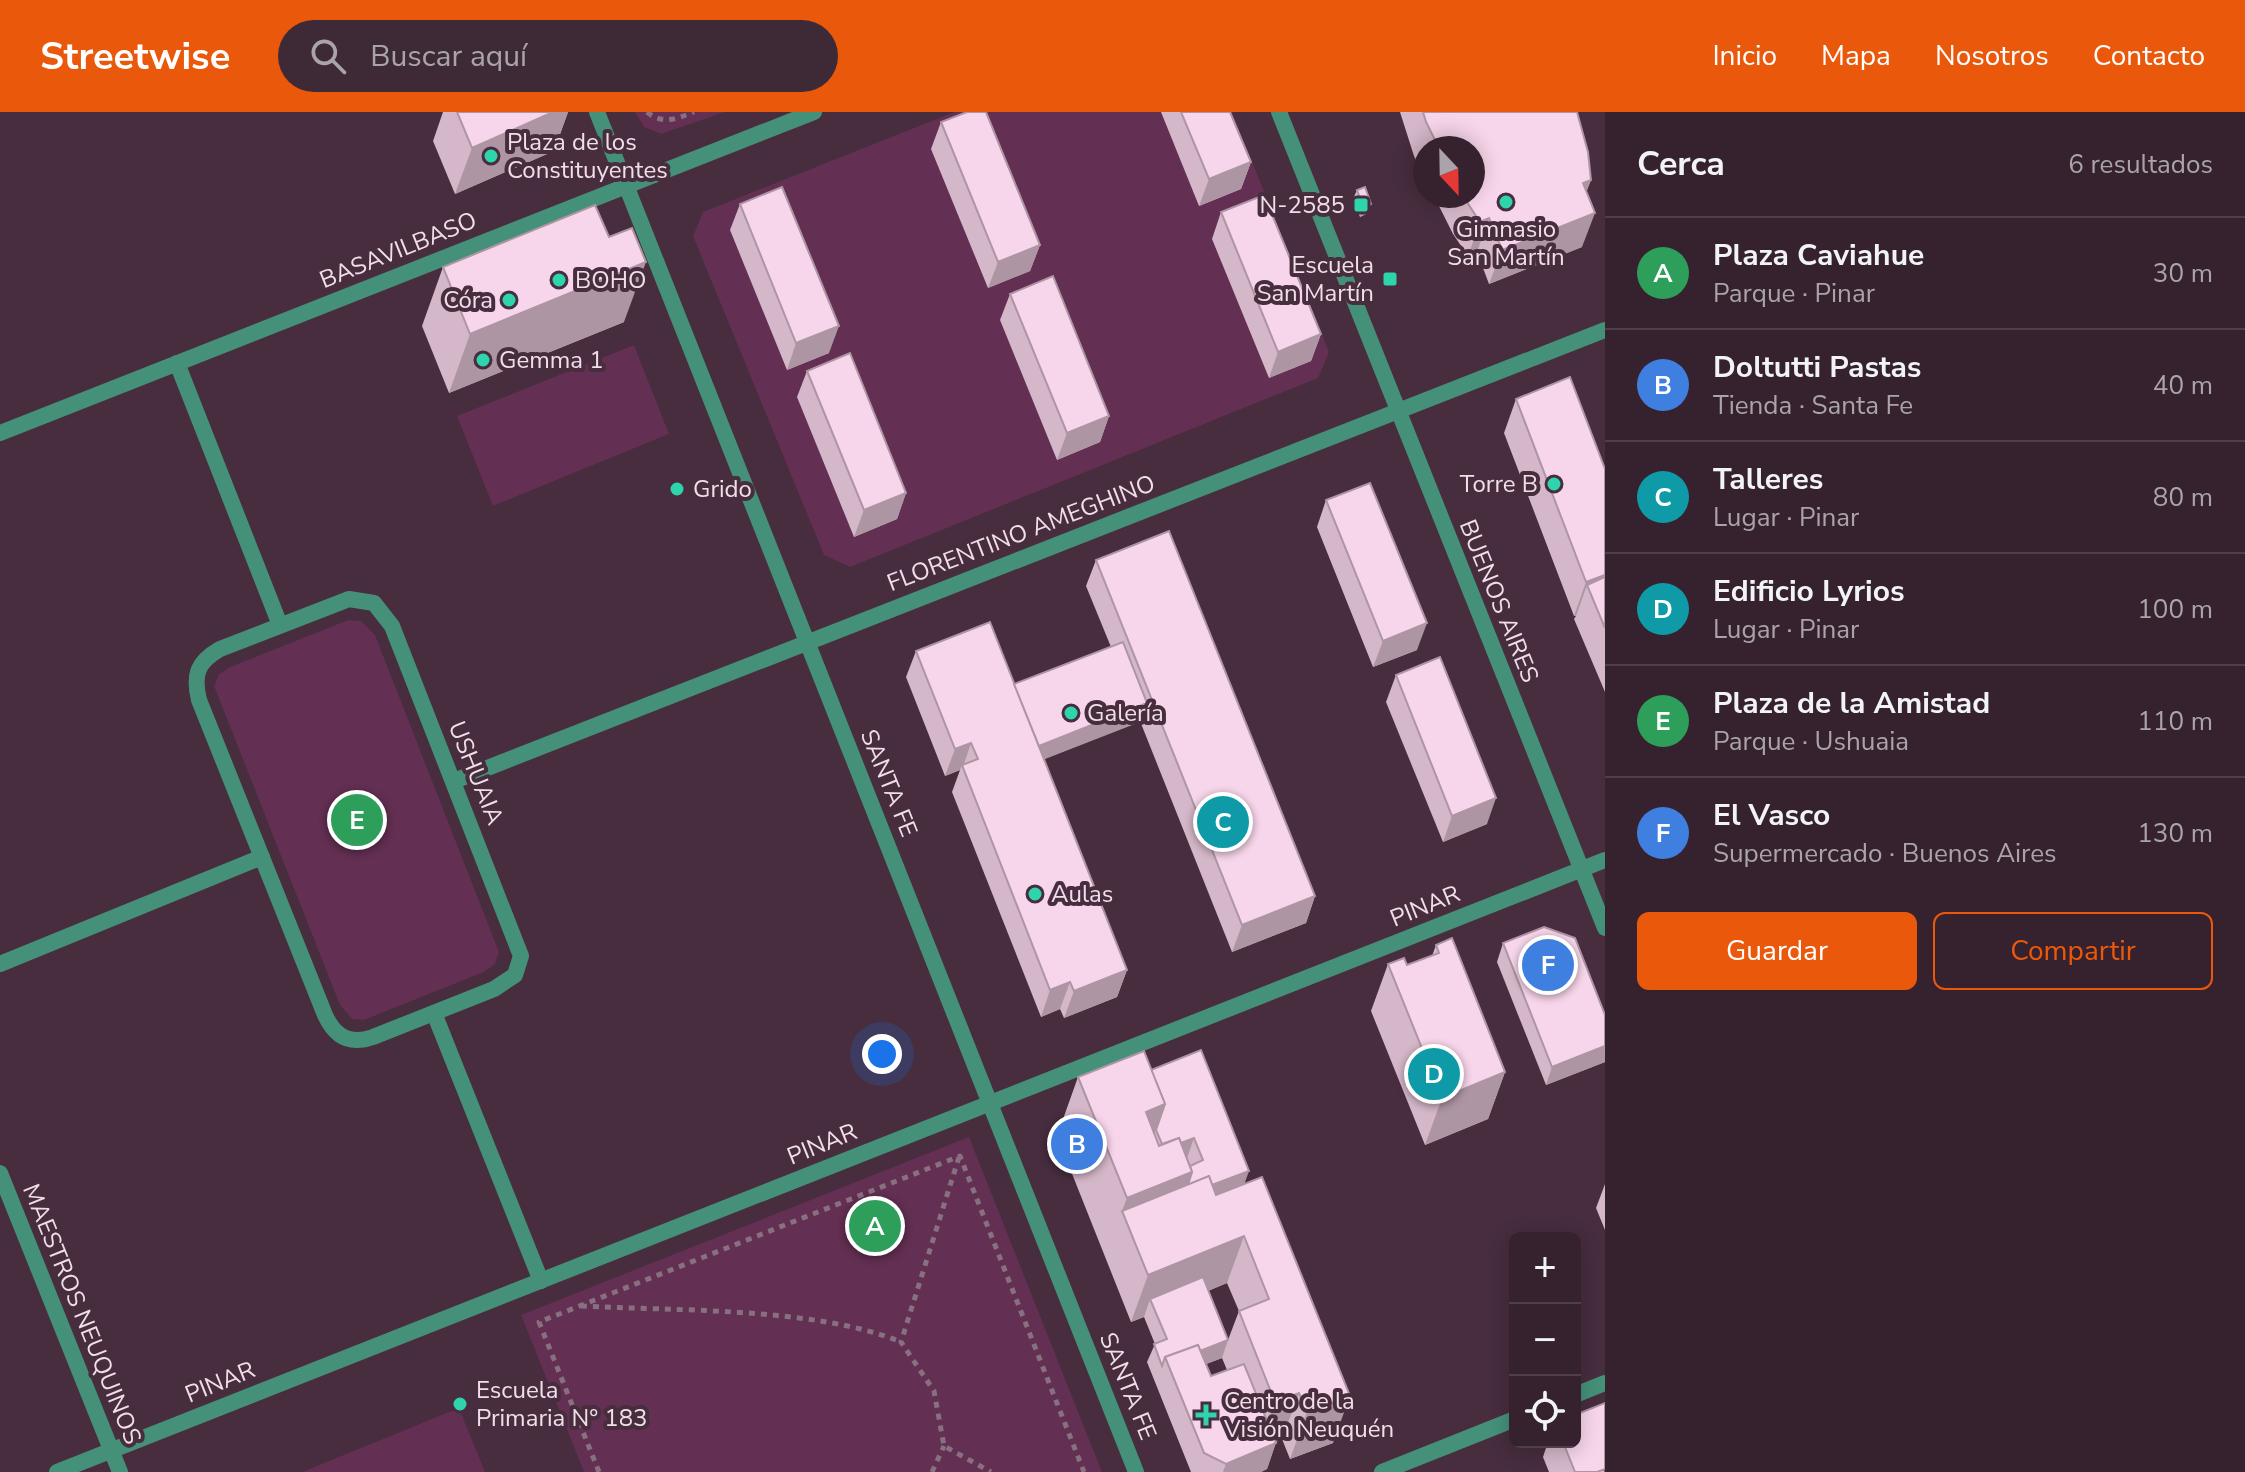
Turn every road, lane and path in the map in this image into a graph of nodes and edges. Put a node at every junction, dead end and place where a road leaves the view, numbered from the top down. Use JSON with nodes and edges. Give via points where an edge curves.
{"nodes":[{"id":1,"x":597,"y":112,"type":"edge"},
{"id":2,"x":647,"y":112,"type":"edge"},
{"id":3,"x":694,"y":112,"type":"edge"},
{"id":4,"x":814,"y":112,"type":"edge"},
{"id":5,"x":1279,"y":112,"type":"edge"},
{"id":6,"x":627,"y":186,"type":"junction"},
{"id":7,"x":1605,"y":330,"type":"edge"},
{"id":8,"x":177,"y":363,"type":"junction"},
{"id":9,"x":1397,"y":411,"type":"junction"},
{"id":10,"x":0,"y":433,"type":"edge"},
{"id":11,"x":280,"y":625,"type":"junction"},
{"id":12,"x":807,"y":642,"type":"junction"},
{"id":13,"x":454,"y":781,"type":"junction"},
{"id":14,"x":262,"y":857,"type":"junction"},
{"id":15,"x":1605,"y":860,"type":"edge"},
{"id":16,"x":1582,"y":870,"type":"junction"},
{"id":17,"x":1605,"y":928,"type":"edge"},
{"id":18,"x":0,"y":964,"type":"edge"},
{"id":19,"x":434,"y":1013,"type":"junction"},
{"id":20,"x":990,"y":1103,"type":"junction"},
{"id":21,"x":960,"y":1156,"type":"junction"},
{"id":22,"x":0,"y":1173,"type":"edge"},
{"id":23,"x":541,"y":1281,"type":"junction"},
{"id":24,"x":580,"y":1306,"type":"junction"},
{"id":25,"x":901,"y":1342,"type":"junction"},
{"id":26,"x":1605,"y":1383,"type":"edge"},
{"id":27,"x":1581,"y":1393,"type":"edge"},
{"id":28,"x":1509,"y":1421,"type":"edge"},
{"id":29,"x":944,"y":1446,"type":"junction"},
{"id":30,"x":111,"y":1451,"type":"junction"},
{"id":31,"x":57,"y":1472,"type":"edge"},
{"id":32,"x":120,"y":1472,"type":"edge"},
{"id":33,"x":599,"y":1472,"type":"edge"},
{"id":34,"x":932,"y":1472,"type":"edge"},
{"id":35,"x":991,"y":1472,"type":"edge"},
{"id":36,"x":1084,"y":1472,"type":"edge"},
{"id":37,"x":1136,"y":1472,"type":"edge"},
{"id":38,"x":1382,"y":1472,"type":"edge"}],
"edges":[{"from":1,"to":6,"type":"street","name":"SANTA FE"},
{"from":2,"to":3,"type":"path","via":[[668,121]]},
{"from":4,"to":6,"type":"street","name":"BASAVILBASO"},
{"from":5,"to":9,"type":"street","name":"BUENOS AIRES"},
{"from":6,"to":8,"type":"street","name":"BASAVILBASO"},
{"from":6,"to":12,"type":"street","name":"SANTA FE"},
{"from":7,"to":9,"type":"street","name":"FLORENTINO AMEGHINO"},
{"from":8,"to":10,"type":"street","name":"BASAVILBASO"},
{"from":8,"to":11,"type":"street"},
{"from":9,"to":12,"type":"street","name":"FLORENTINO AMEGHINO"},
{"from":9,"to":16,"type":"street","name":"BUENOS AIRES"},
{"from":11,"to":13,"type":"street","name":"USHUAIA","via":[[349,599],[367,600],[381,609]]},
{"from":11,"to":14,"type":"street","name":"USHUAIA","via":[[211,655],[196,670],[195,679]]},
{"from":12,"to":13,"type":"street","name":"FLORENTINO AMEGHINO"},
{"from":12,"to":20,"type":"street","name":"SANTA FE"},
{"from":13,"to":19,"type":"street","name":"USHUAIA","via":[[516,937],[520,966],[505,983]]},
{"from":14,"to":18,"type":"street"},
{"from":14,"to":19,"type":"street","name":"USHUAIA","via":[[335,1032],[344,1039],[364,1040]]},
{"from":15,"to":16,"type":"street","name":"PINAR"},
{"from":16,"to":17,"type":"street","name":"BUENOS AIRES"},
{"from":16,"to":20,"type":"street","name":"PINAR"},
{"from":19,"to":23,"type":"street"},
{"from":20,"to":23,"type":"street","name":"PINAR"},
{"from":20,"to":37,"type":"street","name":"SANTA FE"},
{"from":21,"to":24,"type":"path"},
{"from":21,"to":25,"type":"path"},
{"from":21,"to":36,"type":"path"},
{"from":22,"to":30,"type":"street","name":"MAESTROS NEUQUINOS"},
{"from":23,"to":30,"type":"street","name":"PINAR"},
{"from":24,"to":25,"type":"path","via":[[759,1316],[863,1328]]},
{"from":24,"to":33,"type":"path","via":[[539,1322]]},
{"from":25,"to":29,"type":"path","via":[[934,1391]]},
{"from":26,"to":27,"type":"street"},
{"from":28,"to":38,"type":"street"},
{"from":29,"to":34,"type":"path"},
{"from":29,"to":35,"type":"path"},
{"from":30,"to":31,"type":"street","name":"PINAR"},
{"from":30,"to":32,"type":"street","name":"MAESTROS NEUQUINOS"}]}
